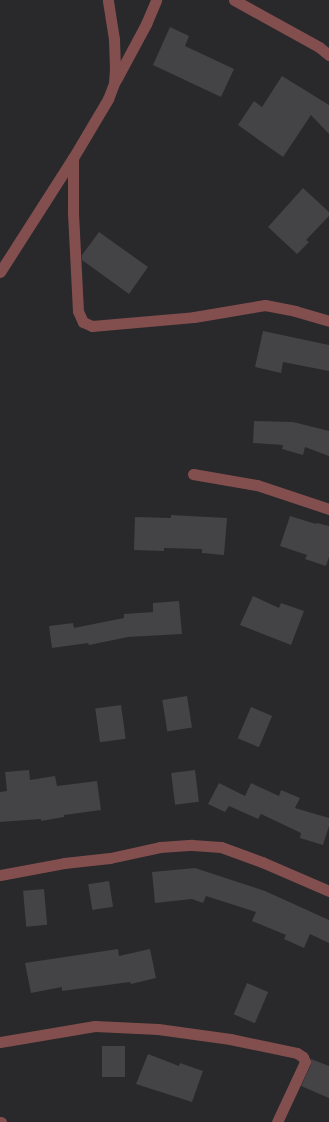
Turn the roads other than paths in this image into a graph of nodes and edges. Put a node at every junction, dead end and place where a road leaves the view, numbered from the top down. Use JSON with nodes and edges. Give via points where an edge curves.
{"nodes":[{"id":1,"x":108,"y":0,"type":"edge"},
{"id":2,"x":156,"y":0,"type":"edge"},
{"id":3,"x":234,"y":0,"type":"edge"},
{"id":4,"x":329,"y":55,"type":"edge"},
{"id":5,"x":114,"y":83,"type":"junction"},
{"id":6,"x":73,"y":158,"type":"junction"},
{"id":7,"x":0,"y":272,"type":"edge"},
{"id":8,"x":329,"y":322,"type":"edge"},
{"id":9,"x":193,"y":474,"type":"dead end"},
{"id":10,"x":329,"y":509,"type":"edge"},
{"id":11,"x":0,"y":875,"type":"edge"},
{"id":12,"x":329,"y":891,"type":"edge"},
{"id":13,"x":0,"y":1042,"type":"edge"},
{"id":14,"x":277,"y":1122,"type":"edge"}],
"edges":[{"from":1,"to":5,"type":"street","via":[[114,39]]},
{"from":2,"to":5,"type":"street"},
{"from":3,"to":4,"type":"street"},
{"from":5,"to":6,"type":"street","via":[[108,99]]},
{"from":6,"to":7,"type":"street"},
{"from":6,"to":8,"type":"street","via":[[78,311],[83,322],[92,326],[194,317],[265,305]]},
{"from":9,"to":10,"type":"street","via":[[257,485]]},
{"from":11,"to":12,"type":"street","via":[[64,863],[110,858],[160,847],[192,845],[222,847]]},
{"from":13,"to":14,"type":"street","via":[[103,1027],[158,1029],[297,1052],[305,1062]]}]}
